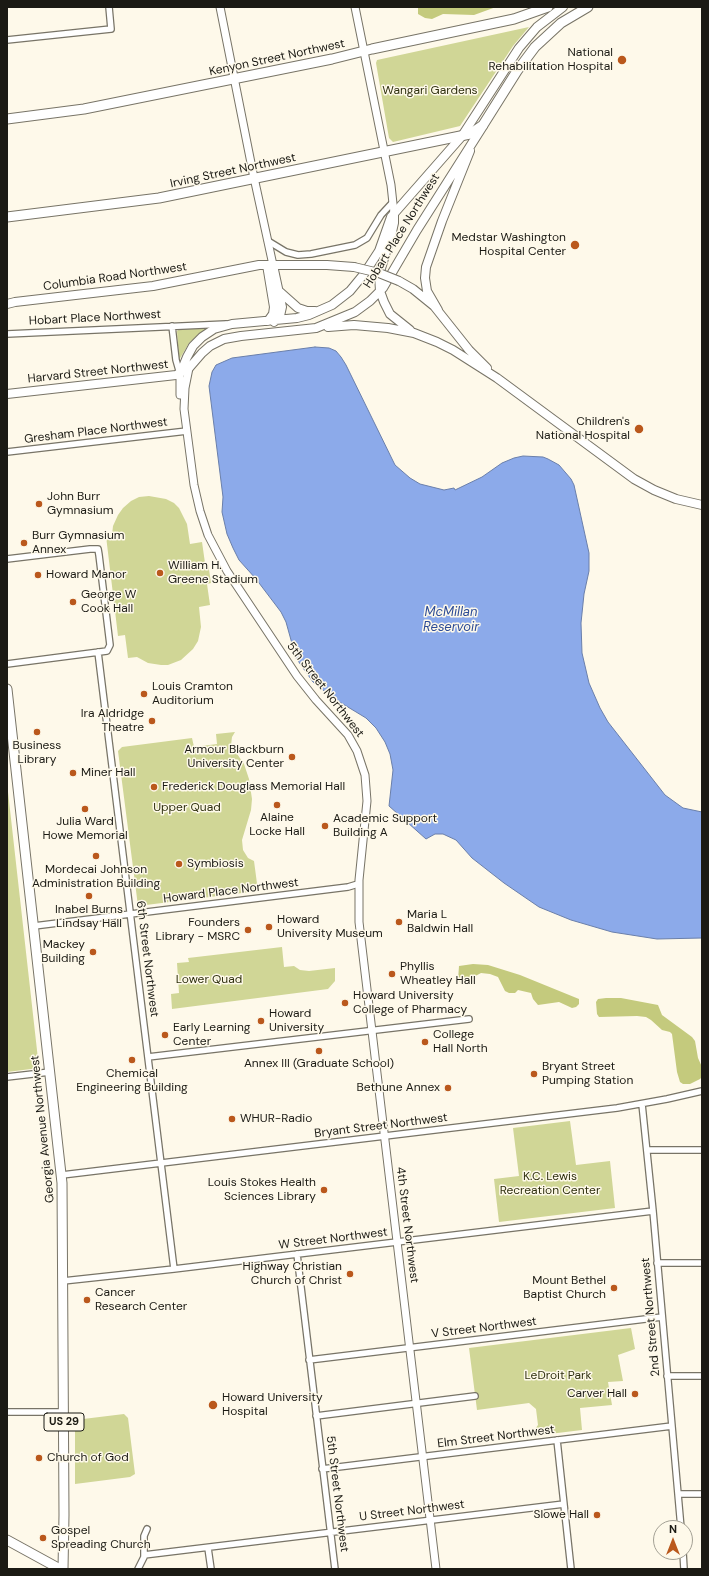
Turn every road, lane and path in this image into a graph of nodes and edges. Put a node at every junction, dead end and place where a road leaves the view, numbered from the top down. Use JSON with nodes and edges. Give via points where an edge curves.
{"nodes":[{"id":1,"x":109,"y":7,"type":"edge"},
{"id":2,"x":220,"y":7,"type":"edge"},
{"id":3,"x":355,"y":7,"type":"edge"},
{"id":4,"x":548,"y":7,"type":"edge"},
{"id":5,"x":563,"y":7,"type":"edge"},
{"id":6,"x":588,"y":7,"type":"edge"},
{"id":7,"x":7,"y":40,"type":"edge"},
{"id":8,"x":364,"y":51,"type":"junction"},
{"id":9,"x":235,"y":78,"type":"junction"},
{"id":10,"x":7,"y":119,"type":"edge"},
{"id":11,"x":483,"y":125,"type":"junction"},
{"id":12,"x":462,"y":136,"type":"junction"},
{"id":13,"x":471,"y":145,"type":"junction"},
{"id":14,"x":383,"y":152,"type":"junction"},
{"id":15,"x":255,"y":179,"type":"junction"},
{"id":16,"x":393,"y":202,"type":"junction"},
{"id":17,"x":394,"y":213,"type":"junction"},
{"id":18,"x":7,"y":217,"type":"edge"},
{"id":19,"x":268,"y":241,"type":"junction"},
{"id":20,"x":270,"y":265,"type":"junction"},
{"id":21,"x":380,"y":291,"type":"junction"},
{"id":22,"x":280,"y":292,"type":"junction"},
{"id":23,"x":7,"y":304,"type":"edge"},
{"id":24,"x":438,"y":310,"type":"junction"},
{"id":25,"x":320,"y":311,"type":"junction"},
{"id":26,"x":277,"y":320,"type":"junction"},
{"id":27,"x":268,"y":321,"type":"junction"},
{"id":28,"x":232,"y":324,"type":"junction"},
{"id":29,"x":172,"y":326,"type":"junction"},
{"id":30,"x":316,"y":328,"type":"junction"},
{"id":31,"x":414,"y":333,"type":"junction"},
{"id":32,"x":7,"y":334,"type":"edge"},
{"id":33,"x":191,"y":366,"type":"junction"},
{"id":34,"x":180,"y":374,"type":"junction"},
{"id":35,"x":497,"y":378,"type":"junction"},
{"id":36,"x":7,"y":394,"type":"edge"},
{"id":37,"x":184,"y":409,"type":"junction"},
{"id":38,"x":187,"y":431,"type":"junction"},
{"id":39,"x":7,"y":452,"type":"edge"},
{"id":40,"x":702,"y":505,"type":"edge"},
{"id":41,"x":7,"y":559,"type":"edge"},
{"id":42,"x":98,"y":652,"type":"junction"},
{"id":43,"x":7,"y":664,"type":"edge"},
{"id":44,"x":7,"y":689,"type":"edge"},
{"id":45,"x":9,"y":730,"type":"edge"},
{"id":46,"x":358,"y":884,"type":"junction"},
{"id":47,"x":130,"y":914,"type":"junction"},
{"id":48,"x":34,"y":926,"type":"junction"},
{"id":49,"x":469,"y":1019,"type":"dead end"},
{"id":50,"x":372,"y":1030,"type":"junction"},
{"id":51,"x":148,"y":1057,"type":"junction"},
{"id":52,"x":50,"y":1072,"type":"junction"},
{"id":53,"x":7,"y":1077,"type":"edge"},
{"id":54,"x":702,"y":1091,"type":"edge"},
{"id":55,"x":642,"y":1104,"type":"junction"},
{"id":56,"x":385,"y":1137,"type":"junction"},
{"id":57,"x":647,"y":1150,"type":"junction"},
{"id":58,"x":702,"y":1150,"type":"edge"},
{"id":59,"x":161,"y":1164,"type":"junction"},
{"id":60,"x":62,"y":1175,"type":"junction"},
{"id":61,"x":653,"y":1211,"type":"junction"},
{"id":62,"x":398,"y":1242,"type":"junction"},
{"id":63,"x":296,"y":1254,"type":"junction"},
{"id":64,"x":657,"y":1263,"type":"junction"},
{"id":65,"x":702,"y":1263,"type":"edge"},
{"id":66,"x":174,"y":1269,"type":"junction"},
{"id":67,"x":64,"y":1281,"type":"junction"},
{"id":68,"x":662,"y":1317,"type":"junction"},
{"id":69,"x":411,"y":1348,"type":"junction"},
{"id":70,"x":310,"y":1360,"type":"junction"},
{"id":71,"x":667,"y":1376,"type":"junction"},
{"id":72,"x":702,"y":1376,"type":"edge"},
{"id":73,"x":475,"y":1396,"type":"dead end"},
{"id":74,"x":418,"y":1403,"type":"junction"},
{"id":75,"x":7,"y":1412,"type":"edge"},
{"id":76,"x":64,"y":1412,"type":"junction"},
{"id":77,"x":316,"y":1416,"type":"junction"},
{"id":78,"x":672,"y":1426,"type":"junction"},
{"id":79,"x":557,"y":1440,"type":"junction"},
{"id":80,"x":424,"y":1456,"type":"junction"},
{"id":81,"x":322,"y":1469,"type":"junction"},
{"id":82,"x":678,"y":1494,"type":"junction"},
{"id":83,"x":702,"y":1494,"type":"edge"},
{"id":84,"x":564,"y":1504,"type":"junction"},
{"id":85,"x":430,"y":1520,"type":"junction"},
{"id":86,"x":680,"y":1520,"type":"edge"},
{"id":87,"x":147,"y":1529,"type":"dead end"},
{"id":88,"x":330,"y":1532,"type":"junction"},
{"id":89,"x":7,"y":1540,"type":"edge"},
{"id":90,"x":208,"y":1548,"type":"junction"},
{"id":91,"x":144,"y":1555,"type":"junction"},
{"id":92,"x":60,"y":1569,"type":"edge"},
{"id":93,"x":63,"y":1569,"type":"edge"},
{"id":94,"x":138,"y":1569,"type":"edge"},
{"id":95,"x":211,"y":1569,"type":"edge"},
{"id":96,"x":335,"y":1569,"type":"edge"},
{"id":97,"x":436,"y":1569,"type":"edge"},
{"id":98,"x":571,"y":1569,"type":"edge"}],
"edges":[{"from":1,"to":7,"type":"street","via":[[111,29]]},
{"from":2,"to":9,"type":"street"},
{"from":3,"to":8,"type":"street"},
{"from":4,"to":8,"type":"main road","name":"Kenyon Street Northwest","via":[[509,20]]},
{"from":5,"to":12,"type":"main road","via":[[537,27],[519,48]]},
{"from":6,"to":11,"type":"main road","name":"Irving Street Northwest","via":[[561,23],[535,47]]},
{"from":8,"to":9,"type":"main road","name":"Kenyon Street Northwest"},
{"from":8,"to":14,"type":"street"},
{"from":9,"to":10,"type":"main road","name":"Kenyon Street Northwest","via":[[84,110]]},
{"from":9,"to":15,"type":"street"},
{"from":11,"to":12,"type":"main road","name":"Irving Street Northwest","via":[[473,133]]},
{"from":11,"to":13,"type":"main road","name":"Hobart Place Northwest"},
{"from":12,"to":14,"type":"main road","name":"Irving Street Northwest"},
{"from":12,"to":17,"type":"main road","name":"Hobart Place Northwest"},
{"from":13,"to":21,"type":"main road","name":"Hobart Place Northwest"},
{"from":13,"to":24,"type":"main road","via":[[426,267],[427,291]]},
{"from":14,"to":15,"type":"main road","name":"Irving Street Northwest"},
{"from":14,"to":16,"type":"street"},
{"from":15,"to":18,"type":"main road","name":"Irving Street Northwest","via":[[146,201]]},
{"from":15,"to":19,"type":"street"},
{"from":16,"to":17,"type":"street"},
{"from":16,"to":19,"type":"street","via":[[381,215],[367,238],[355,245],[298,255],[286,252]]},
{"from":17,"to":21,"type":"main road","via":[[392,232],[380,270]]},
{"from":17,"to":25,"type":"main road","name":"Hobart Place Northwest","via":[[389,219],[379,251],[364,274],[347,294]]},
{"from":19,"to":20,"type":"street"},
{"from":20,"to":22,"type":"main road"},
{"from":20,"to":23,"type":"main road","name":"Columbia Road Northwest","via":[[147,287]]},
{"from":20,"to":24,"type":"main road","name":"Columbia Road Northwest","bridge":true,"via":[[336,265],[379,273],[400,281]]},
{"from":20,"to":27,"type":"main road","via":[[274,308]]},
{"from":21,"to":30,"type":"main road","name":"Hobart Place Northwest","via":[[355,312]]},
{"from":21,"to":31,"type":"main road","via":[[390,314]]},
{"from":22,"to":25,"type":"main road","via":[[298,308]]},
{"from":22,"to":26,"type":"main road","via":[[282,310]]},
{"from":24,"to":35,"type":"main road","via":[[469,350]]},
{"from":25,"to":26,"type":"main road","name":"Hobart Place Northwest","via":[[297,318]]},
{"from":26,"to":27,"type":"main road","name":"Hobart Place Northwest"},
{"from":26,"to":33,"type":"main road","via":[[268,325],[232,329],[212,336],[197,349]]},
{"from":27,"to":28,"type":"main road","name":"Hobart Place Northwest"},
{"from":28,"to":29,"type":"street","name":"Hobart Place Northwest"},
{"from":28,"to":34,"type":"main road","name":"Hobart Place Northwest","via":[[218,328],[198,340],[188,353]]},
{"from":29,"to":32,"type":"street","name":"Hobart Place Northwest"},
{"from":29,"to":34,"type":"street","name":"5th Street Northwest"},
{"from":30,"to":31,"type":"main road","via":[[371,326]]},
{"from":30,"to":33,"type":"main road","name":"Hobart Place Northwest","via":[[229,337],[210,346]]},
{"from":31,"to":35,"type":"main road","via":[[445,346]]},
{"from":33,"to":34,"type":"main road","name":"Harvard Street Northwest"},
{"from":33,"to":37,"type":"street","name":"5th Street Northwest","via":[[185,388]]},
{"from":34,"to":36,"type":"main road","name":"Harvard Street Northwest"},
{"from":34,"to":37,"type":"street","name":"5th Street Northwest","via":[[180,395]]},
{"from":35,"to":40,"type":"main road","via":[[634,479],[676,499]]},
{"from":37,"to":38,"type":"street","name":"5th Street Northwest"},
{"from":38,"to":39,"type":"street","name":"Gresham Place Northwest"},
{"from":38,"to":46,"type":"street","name":"5th Street Northwest","via":[[196,498],[216,552],[293,670],[345,731],[361,760],[367,796]]},
{"from":41,"to":42,"type":"street","via":[[82,550],[99,551],[110,647],[107,651]]},
{"from":42,"to":43,"type":"street"},
{"from":42,"to":47,"type":"street","name":"6th Street Northwest"},
{"from":44,"to":45,"type":"main road","name":"Georgia Avenue Northwest","number":"US 29"},
{"from":45,"to":48,"type":"main road","name":"Georgia Avenue Northwest","number":"US 29"},
{"from":46,"to":47,"type":"street","name":"Howard Place Northwest"},
{"from":46,"to":50,"type":"street","name":"4th Street Northwest","via":[[359,922]]},
{"from":47,"to":48,"type":"street","name":"Howard Place Northwest"},
{"from":47,"to":51,"type":"street","name":"6th Street Northwest"},
{"from":48,"to":52,"type":"main road","name":"Georgia Avenue Northwest","number":"US 29"},
{"from":49,"to":50,"type":"street"},
{"from":50,"to":51,"type":"street"},
{"from":50,"to":56,"type":"street","name":"4th Street Northwest"},
{"from":51,"to":59,"type":"street","name":"6th Street Northwest"},
{"from":52,"to":53,"type":"street"},
{"from":52,"to":60,"type":"main road","name":"Georgia Avenue Northwest","number":"US 29"},
{"from":54,"to":55,"type":"street","name":"Bryant Street Northwest"},
{"from":55,"to":56,"type":"street","name":"Bryant Street Northwest"},
{"from":55,"to":57,"type":"street","name":"2nd Street Northwest"},
{"from":56,"to":59,"type":"street","name":"Bryant Street Northwest"},
{"from":56,"to":62,"type":"street","name":"4th Street Northwest"},
{"from":57,"to":58,"type":"street"},
{"from":57,"to":61,"type":"street","name":"2nd Street Northwest"},
{"from":59,"to":60,"type":"street","name":"Bryant Street Northwest"},
{"from":59,"to":66,"type":"street","name":"6th Street Northwest"},
{"from":60,"to":67,"type":"main road","name":"Georgia Avenue Northwest","number":"US 29"},
{"from":61,"to":62,"type":"street","name":"W Street Northwest"},
{"from":61,"to":64,"type":"street","name":"2nd Street Northwest"},
{"from":62,"to":63,"type":"street","name":"W Street Northwest"},
{"from":62,"to":69,"type":"street","name":"4th Street Northwest"},
{"from":63,"to":66,"type":"street","name":"W Street Northwest"},
{"from":63,"to":70,"type":"street","name":"5th Street Northwest"},
{"from":64,"to":65,"type":"street"},
{"from":64,"to":68,"type":"street","name":"2nd Street Northwest"},
{"from":66,"to":67,"type":"street","name":"W Street Northwest"},
{"from":67,"to":76,"type":"main road","name":"Georgia Avenue Northwest","number":"US 29"},
{"from":68,"to":69,"type":"street","name":"V Street Northwest"},
{"from":68,"to":71,"type":"street","name":"2nd Street Northwest"},
{"from":69,"to":70,"type":"street","name":"V Street Northwest"},
{"from":69,"to":74,"type":"street","name":"4th Street Northwest"},
{"from":70,"to":77,"type":"street","name":"5th Street Northwest"},
{"from":71,"to":72,"type":"street"},
{"from":71,"to":78,"type":"street","name":"2nd Street Northwest"},
{"from":73,"to":74,"type":"street"},
{"from":74,"to":77,"type":"street"},
{"from":74,"to":80,"type":"street","name":"4th Street Northwest"},
{"from":75,"to":76,"type":"street"},
{"from":76,"to":93,"type":"main road","name":"Georgia Avenue Northwest","number":"US 29"},
{"from":77,"to":81,"type":"street","name":"5th Street Northwest"},
{"from":78,"to":79,"type":"street","name":"Elm Street Northwest"},
{"from":78,"to":82,"type":"street","name":"2nd Street Northwest"},
{"from":79,"to":80,"type":"street","name":"Elm Street Northwest"},
{"from":79,"to":84,"type":"street"},
{"from":80,"to":81,"type":"street","name":"Elm Street Northwest"},
{"from":80,"to":85,"type":"street","name":"4th Street Northwest"},
{"from":81,"to":88,"type":"street","name":"5th Street Northwest"},
{"from":82,"to":83,"type":"street"},
{"from":82,"to":86,"type":"street","name":"2nd Street Northwest"},
{"from":84,"to":85,"type":"street","name":"U Street Northwest"},
{"from":84,"to":98,"type":"street"},
{"from":85,"to":88,"type":"street","name":"U Street Northwest"},
{"from":85,"to":97,"type":"street","name":"4th Street Northwest"},
{"from":87,"to":91,"type":"street","via":[[144,1536]]},
{"from":88,"to":90,"type":"street","name":"U Street Northwest"},
{"from":88,"to":96,"type":"street","name":"5th Street Northwest"},
{"from":89,"to":92,"type":"main road"},
{"from":90,"to":91,"type":"street","name":"U Street Northwest"},
{"from":90,"to":95,"type":"street"},
{"from":91,"to":94,"type":"street"}]}
